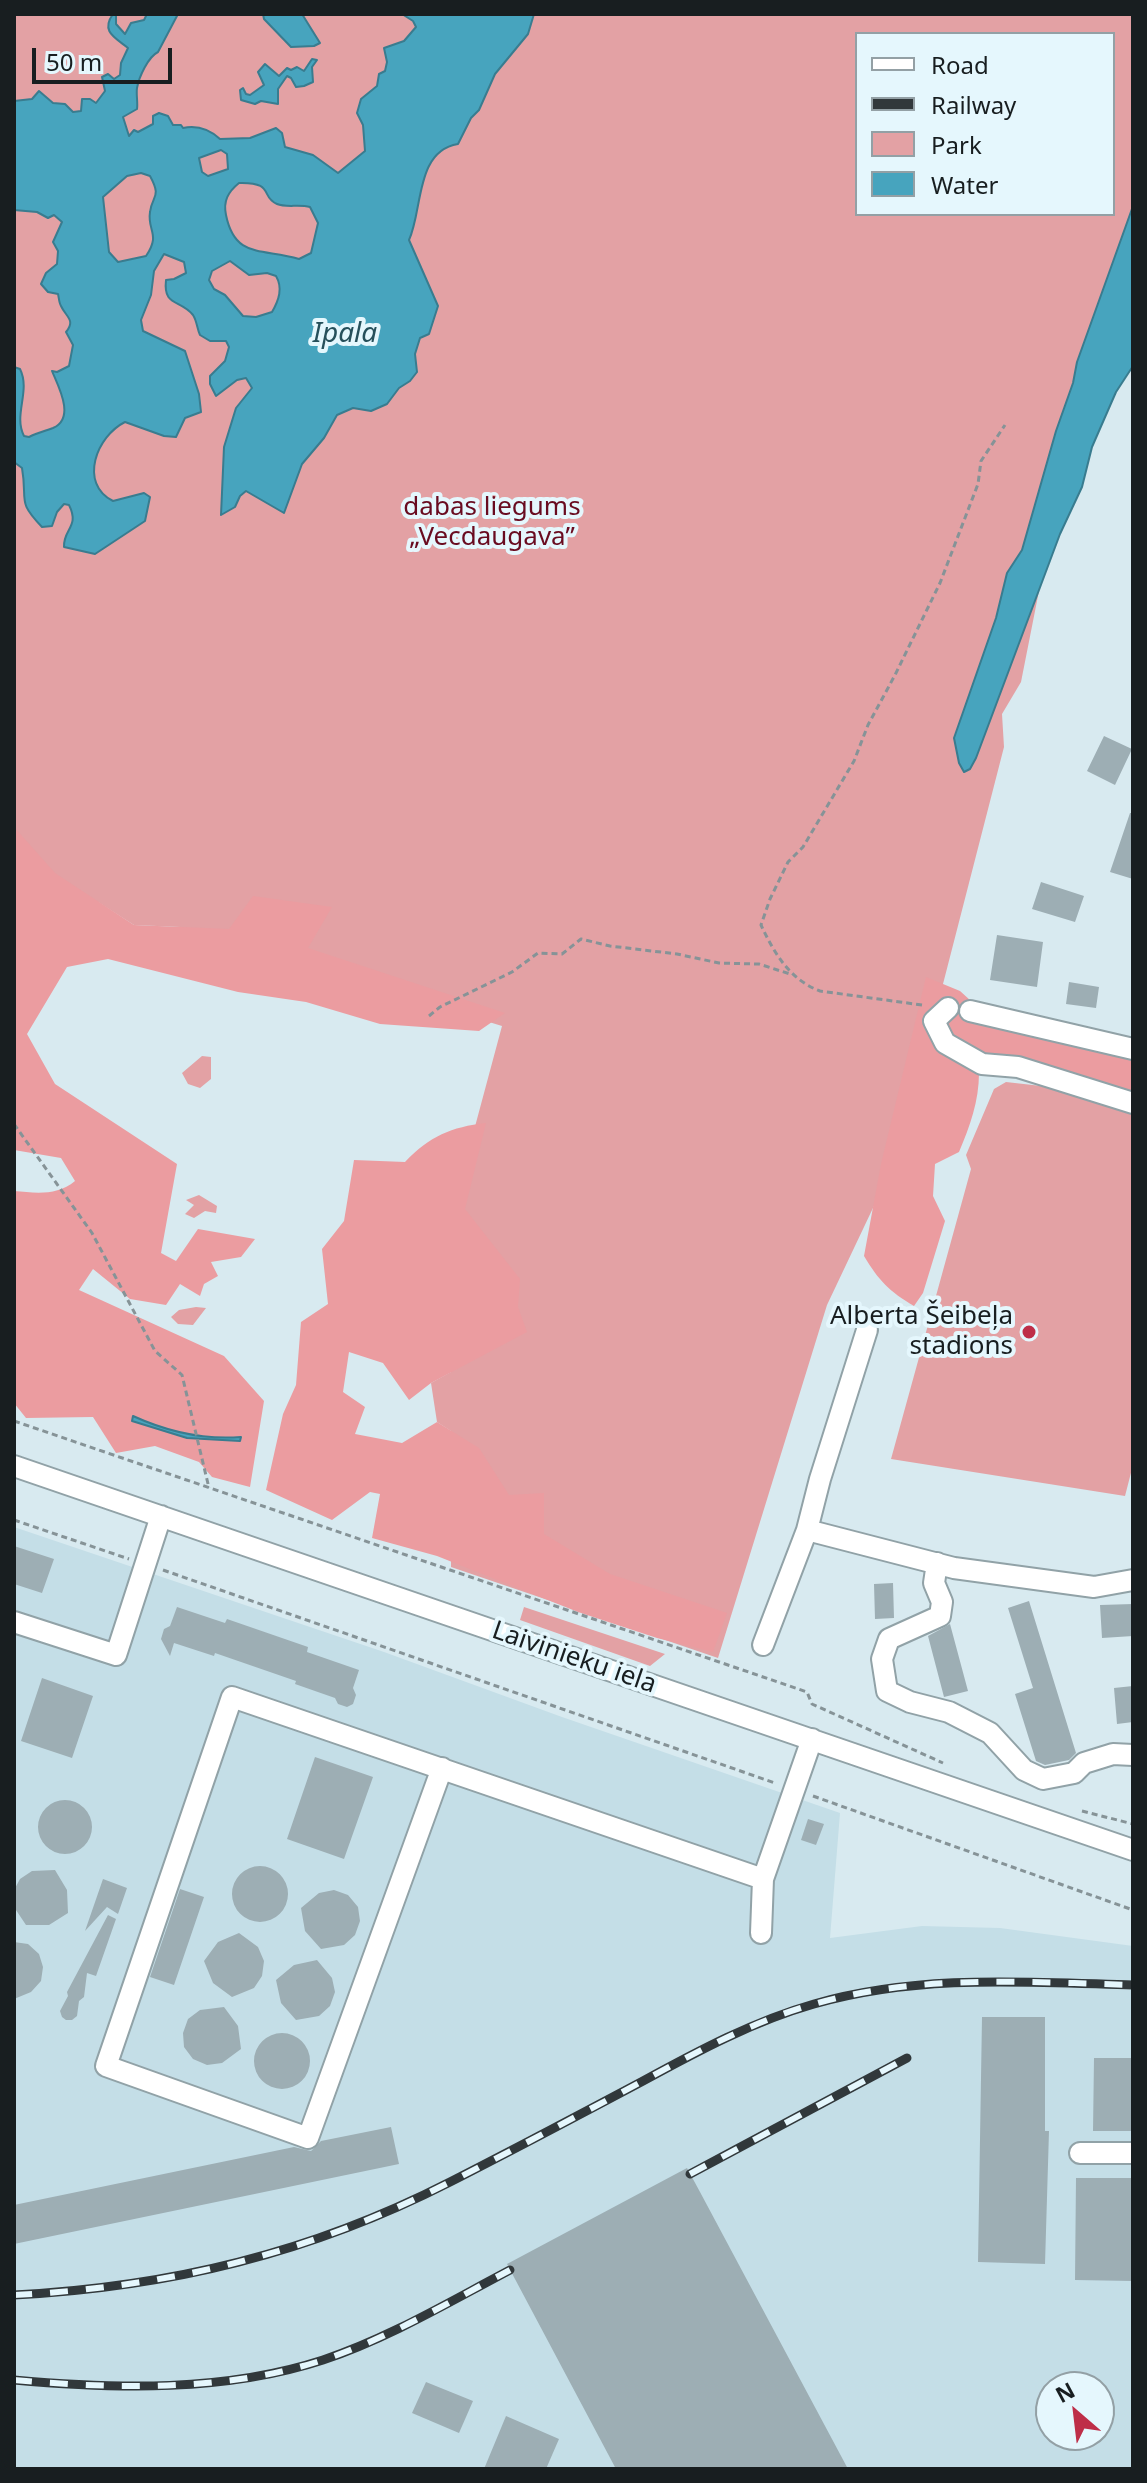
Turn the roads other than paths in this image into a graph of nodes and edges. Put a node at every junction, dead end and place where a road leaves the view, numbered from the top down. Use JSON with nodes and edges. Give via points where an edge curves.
{"nodes":[{"id":1,"x":948,"y":1008,"type":"road end"},
{"id":2,"x":970,"y":1011,"type":"dead end"},
{"id":3,"x":1133,"y":1049,"type":"edge"},
{"id":4,"x":1133,"y":1103,"type":"edge"},
{"id":5,"x":867,"y":1330,"type":"dead end"},
{"id":6,"x":14,"y":1466,"type":"edge"},
{"id":7,"x":161,"y":1516,"type":"junction"},
{"id":8,"x":807,"y":1530,"type":"junction"},
{"id":9,"x":937,"y":1563,"type":"junction"},
{"id":10,"x":1133,"y":1580,"type":"edge"},
{"id":11,"x":14,"y":1622,"type":"edge"},
{"id":12,"x":763,"y":1645,"type":"dead end"},
{"id":13,"x":812,"y":1739,"type":"junction"},
{"id":14,"x":1133,"y":1755,"type":"edge"},
{"id":15,"x":442,"y":1768,"type":"junction"},
{"id":16,"x":1133,"y":1850,"type":"edge"},
{"id":17,"x":763,"y":1879,"type":"junction"},
{"id":18,"x":761,"y":1933,"type":"dead end"},
{"id":19,"x":1080,"y":2153,"type":"dead end"},
{"id":20,"x":1133,"y":2153,"type":"edge"}],
"edges":[{"from":1,"to":4,"type":"street","via":[[934,1021],[945,1043],[982,1064],[1018,1067]]},
{"from":2,"to":3,"type":"street"},
{"from":5,"to":8,"type":"street"},
{"from":6,"to":7,"type":"street","name":"Laivinieku iela"},
{"from":7,"to":11,"type":"street","via":[[116,1655]]},
{"from":7,"to":13,"type":"street","name":"Laivinieku iela"},
{"from":8,"to":9,"type":"street"},
{"from":8,"to":12,"type":"street"},
{"from":9,"to":10,"type":"street","via":[[1094,1587]]},
{"from":9,"to":14,"type":"street","via":[[934,1583],[942,1602],[940,1616],[889,1639],[882,1659],[887,1691],[990,1733],[1024,1770],[1043,1779],[1074,1773],[1084,1763],[1113,1754]]},
{"from":13,"to":16,"type":"street","name":"Laivinieku iela"},
{"from":13,"to":17,"type":"street"},
{"from":15,"to":15,"type":"street","via":[[232,1697],[106,2066],[308,2138]]},
{"from":15,"to":17,"type":"street"},
{"from":17,"to":18,"type":"street"},
{"from":19,"to":20,"type":"street"}]}
